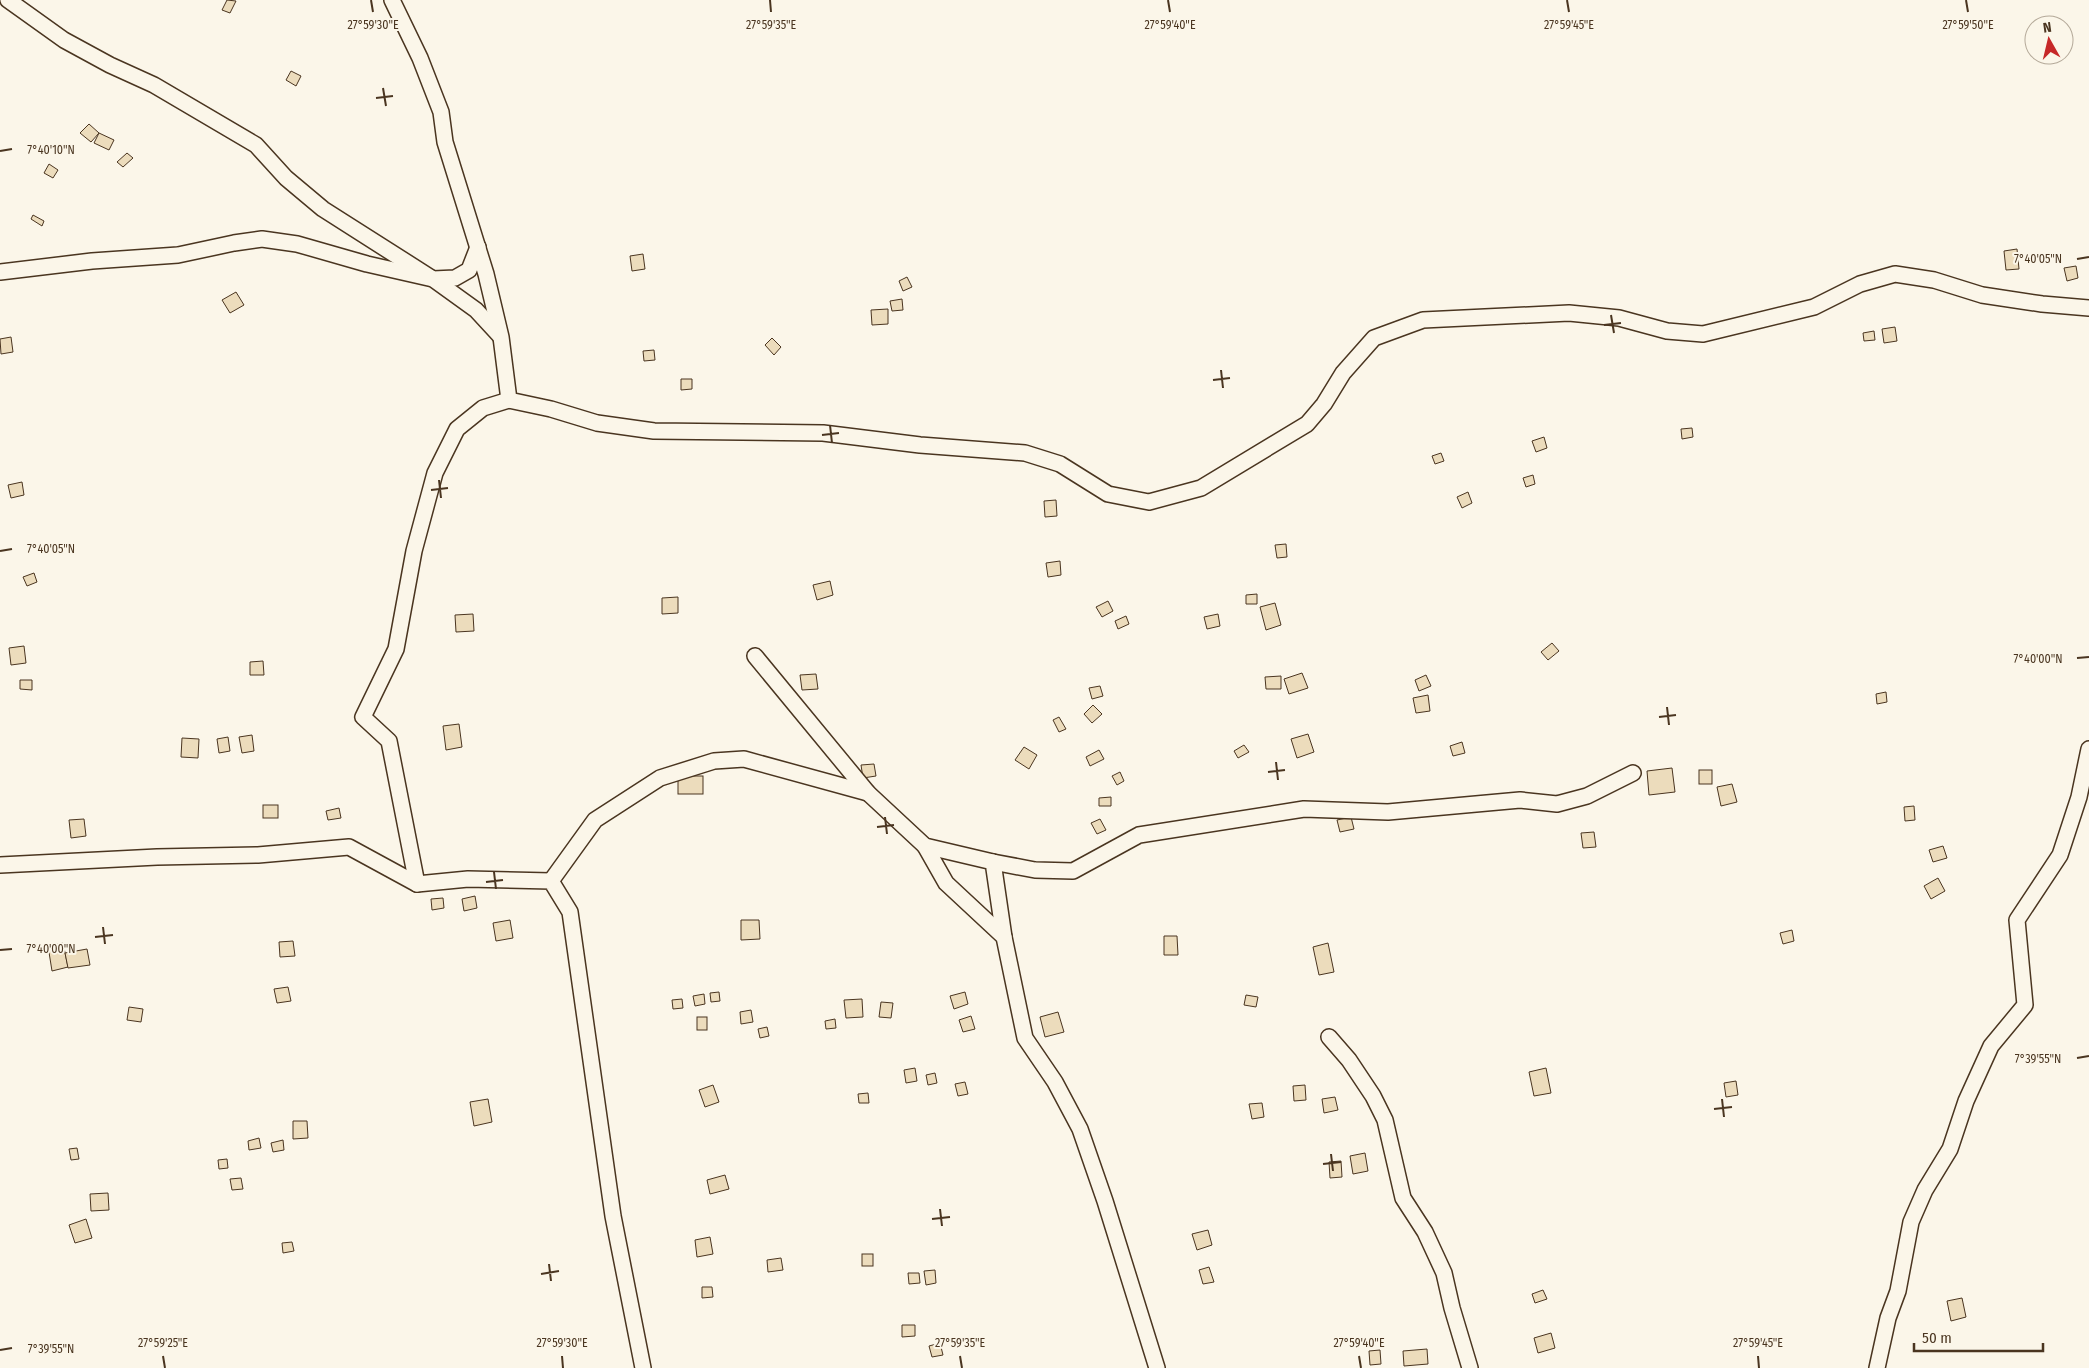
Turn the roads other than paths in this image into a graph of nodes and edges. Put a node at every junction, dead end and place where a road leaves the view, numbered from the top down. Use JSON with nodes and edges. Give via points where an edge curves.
{"nodes":[{"id":1,"x":8,"y":0,"type":"edge"},
{"id":2,"x":392,"y":0,"type":"edge"},
{"id":3,"x":478,"y":246,"type":"junction"},
{"id":4,"x":0,"y":272,"type":"edge"},
{"id":5,"x":432,"y":279,"type":"junction"},
{"id":6,"x":2089,"y":308,"type":"edge"},
{"id":7,"x":501,"y":337,"type":"junction"},
{"id":8,"x":509,"y":400,"type":"junction"},
{"id":9,"x":755,"y":656,"type":"dead end"},
{"id":10,"x":2089,"y":749,"type":"edge"},
{"id":11,"x":1633,"y":773,"type":"dead end"},
{"id":12,"x":868,"y":793,"type":"junction"},
{"id":13,"x":925,"y":846,"type":"junction"},
{"id":14,"x":993,"y":862,"type":"junction"},
{"id":15,"x":0,"y":865,"type":"edge"},
{"id":16,"x":552,"y":881,"type":"junction"},
{"id":17,"x":417,"y":884,"type":"junction"},
{"id":18,"x":1004,"y":937,"type":"junction"},
{"id":19,"x":1329,"y":1037,"type":"dead end"},
{"id":20,"x":643,"y":1368,"type":"edge"},
{"id":21,"x":1157,"y":1368,"type":"edge"},
{"id":22,"x":1470,"y":1368,"type":"edge"},
{"id":23,"x":1877,"y":1368,"type":"edge"}],
"edges":[{"from":1,"to":5,"type":"street","via":[[64,40],[154,85],[256,144],[286,178],[323,209]]},
{"from":2,"to":3,"type":"street","via":[[441,112],[445,142]]},
{"from":3,"to":5,"type":"street","via":[[468,270],[455,278]]},
{"from":3,"to":7,"type":"street"},
{"from":4,"to":5,"type":"street","via":[[92,260],[178,255],[262,240],[297,244]]},
{"from":5,"to":7,"type":"street","via":[[476,310]]},
{"from":6,"to":8,"type":"street","via":[[1982,295],[1934,280],[1895,274],[1860,284],[1814,307],[1703,334],[1667,331],[1619,318],[1569,313],[1423,320],[1374,338],[1343,373],[1307,424],[1200,488],[1149,502],[1108,494],[1060,464],[1025,453],[823,433],[654,431],[596,423]]},
{"from":7,"to":8,"type":"street"},
{"from":8,"to":17,"type":"street","via":[[483,408],[457,429],[435,473],[414,551],[396,649],[363,717],[389,741]]},
{"from":9,"to":12,"type":"street"},
{"from":10,"to":23,"type":"street","via":[[2079,797],[2060,855],[2017,920],[2026,1004],[1991,1046],[1966,1101],[1950,1149],[1910,1222],[1898,1291],[1888,1318]]},
{"from":11,"to":14,"type":"street","via":[[1587,796],[1558,804],[1520,800],[1388,812],[1304,809],[1139,835],[1074,871],[1035,870]]},
{"from":12,"to":13,"type":"street"},
{"from":12,"to":16,"type":"street","via":[[744,759],[714,761],[660,778],[595,820]]},
{"from":13,"to":14,"type":"street"},
{"from":13,"to":18,"type":"street","via":[[946,883]]},
{"from":14,"to":18,"type":"street"},
{"from":15,"to":17,"type":"street","via":[[157,856],[258,855],[349,847]]},
{"from":16,"to":17,"type":"street","via":[[468,879]]},
{"from":16,"to":20,"type":"street","via":[[570,912],[613,1216]]},
{"from":18,"to":21,"type":"street","via":[[1025,1038],[1080,1129]]},
{"from":19,"to":22,"type":"street","via":[[1349,1060],[1385,1120],[1403,1198],[1425,1232],[1444,1273]]}]}
